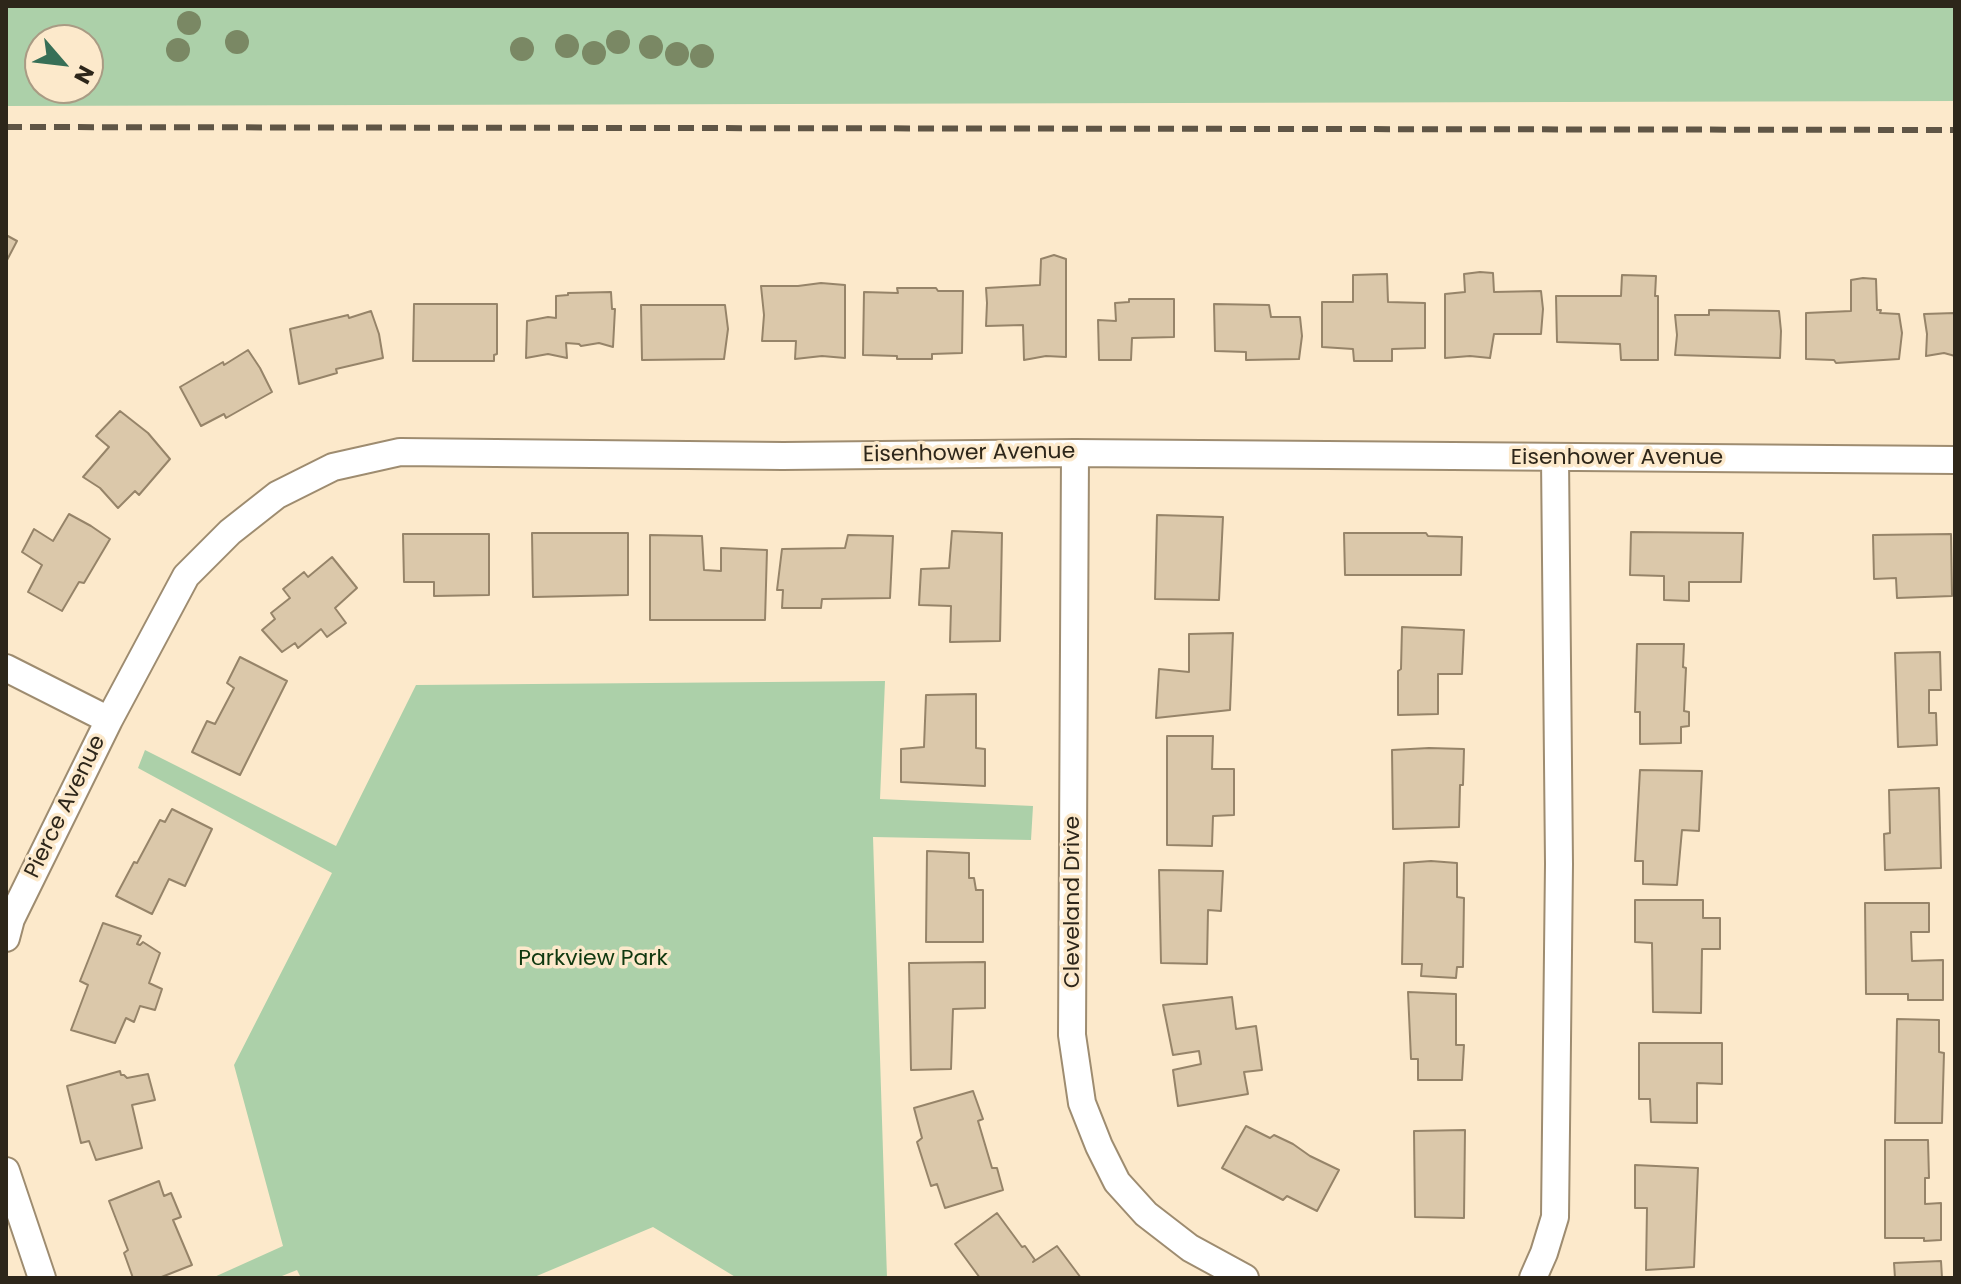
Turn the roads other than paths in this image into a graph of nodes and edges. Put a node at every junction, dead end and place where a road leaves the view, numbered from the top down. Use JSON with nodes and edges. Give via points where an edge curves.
{"nodes":[{"id":1,"x":1075,"y":453,"type":"junction"},
{"id":2,"x":1555,"y":458,"type":"junction"},
{"id":3,"x":1955,"y":460,"type":"edge"},
{"id":4,"x":6,"y":668,"type":"edge"},
{"id":5,"x":109,"y":720,"type":"junction"},
{"id":6,"x":6,"y":938,"type":"edge"},
{"id":7,"x":6,"y":1171,"type":"edge"},
{"id":8,"x":42,"y":1278,"type":"edge"},
{"id":9,"x":1245,"y":1278,"type":"edge"},
{"id":10,"x":1533,"y":1278,"type":"edge"}],
"edges":[{"from":1,"to":2,"type":"street","name":"Eisenhower Avenue"},
{"from":1,"to":5,"type":"street","name":"Eisenhower Avenue","via":[[400,452],[333,467],[277,495],[186,576]]},
{"from":1,"to":9,"type":"street","name":"Cleveland Drive","via":[[1072,1035],[1082,1103],[1117,1182],[1146,1214],[1190,1248]]},
{"from":2,"to":3,"type":"street","name":"Eisenhower Avenue"},
{"from":2,"to":10,"type":"street","via":[[1555,1217]]},
{"from":4,"to":5,"type":"street"},
{"from":5,"to":6,"type":"street","name":"Pierce Avenue"},
{"from":7,"to":8,"type":"street"}]}
